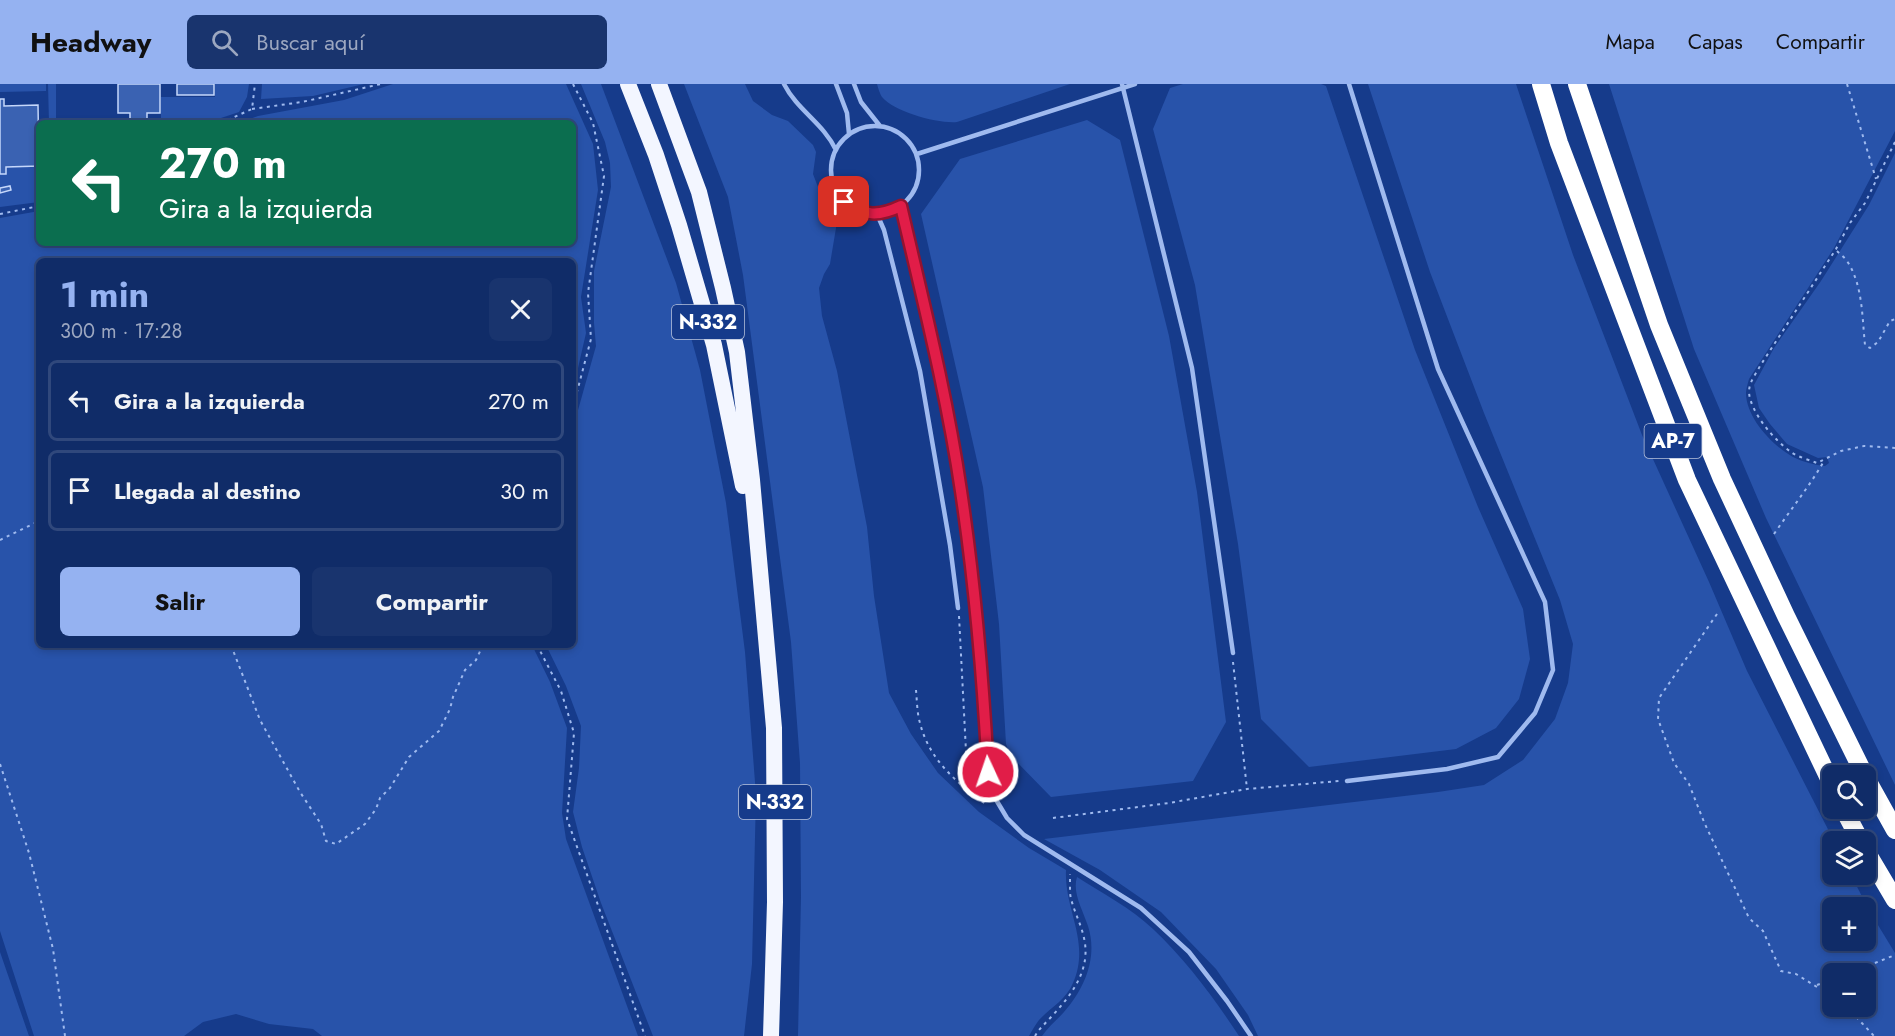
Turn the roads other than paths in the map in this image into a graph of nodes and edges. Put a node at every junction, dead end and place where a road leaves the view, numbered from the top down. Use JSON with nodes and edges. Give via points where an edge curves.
{"nodes":[{"id":1,"x":628,"y":84,"type":"edge"},
{"id":2,"x":660,"y":84,"type":"edge"},
{"id":3,"x":784,"y":84,"type":"edge"},
{"id":4,"x":836,"y":84,"type":"edge"},
{"id":5,"x":854,"y":84,"type":"edge"},
{"id":6,"x":1135,"y":84,"type":"edge"},
{"id":7,"x":1349,"y":84,"type":"edge"},
{"id":8,"x":1541,"y":84,"type":"edge"},
{"id":9,"x":1577,"y":84,"type":"edge"},
{"id":10,"x":1123,"y":86,"type":"edge"},
{"id":11,"x":880,"y":126,"type":"junction"},
{"id":12,"x":849,"y":134,"type":"junction"},
{"id":13,"x":836,"y":150,"type":"junction"},
{"id":14,"x":917,"y":154,"type":"junction"},
{"id":15,"x":901,"y":206,"type":"junction"},
{"id":16,"x":877,"y":214,"type":"junction"},
{"id":17,"x":760,"y":569,"type":"junction"},
{"id":18,"x":958,"y":608,"type":"road end"},
{"id":19,"x":1233,"y":653,"type":"road end"},
{"id":20,"x":1823,"y":765,"type":"edge"},
{"id":21,"x":1859,"y":765,"type":"edge"},
{"id":22,"x":1347,"y":781,"type":"road end"},
{"id":23,"x":1876,"y":796,"type":"edge"},
{"id":24,"x":1895,"y":830,"type":"edge"},
{"id":25,"x":1876,"y":867,"type":"edge"},
{"id":26,"x":1895,"y":900,"type":"edge"},
{"id":27,"x":771,"y":1036,"type":"edge"},
{"id":28,"x":1251,"y":1036,"type":"edge"}],
"edges":[{"from":1,"to":17,"type":"highway","number":"N-332","via":[[680,225],[714,345]]},
{"from":2,"to":17,"type":"highway","number":"N-332","via":[[699,192],[737,352]]},
{"from":3,"to":13,"type":"lane","via":[[792,99],[829,136]]},
{"from":4,"to":12,"type":"lane","via":[[847,113]]},
{"from":5,"to":11,"type":"lane","via":[[861,102]]},
{"from":6,"to":10,"type":"lane"},
{"from":7,"to":22,"type":"lane","via":[[1438,369],[1545,602],[1553,670],[1535,713],[1498,757],[1447,770]]},
{"from":8,"to":20,"type":"highway","number":"AP-7","via":[[1558,143],[1687,480]]},
{"from":9,"to":21,"type":"highway","number":"AP-7","via":[[1659,325],[1722,479]]},
{"from":10,"to":14,"type":"lane"},
{"from":10,"to":19,"type":"lane","via":[[1192,368]]},
{"from":11,"to":12,"type":"lane"},
{"from":11,"to":14,"type":"lane","via":[[903,135]]},
{"from":12,"to":13,"type":"lane"},
{"from":13,"to":16,"type":"lane","via":[[832,163],[836,190],[856,210]]},
{"from":14,"to":15,"type":"lane","via":[[918,183]]},
{"from":15,"to":16,"type":"lane"},
{"from":15,"to":28,"type":"lane","via":[[944,395],[961,490],[977,618],[988,772],[995,798],[1024,836],[1141,908],[1189,952]]},
{"from":16,"to":18,"type":"lane","via":[[920,371]]},
{"from":17,"to":27,"type":"highway","number":"N-332","via":[[774,759]]},
{"from":23,"to":24,"type":"highway","number":"AP-7"},
{"from":25,"to":26,"type":"highway"}]}
